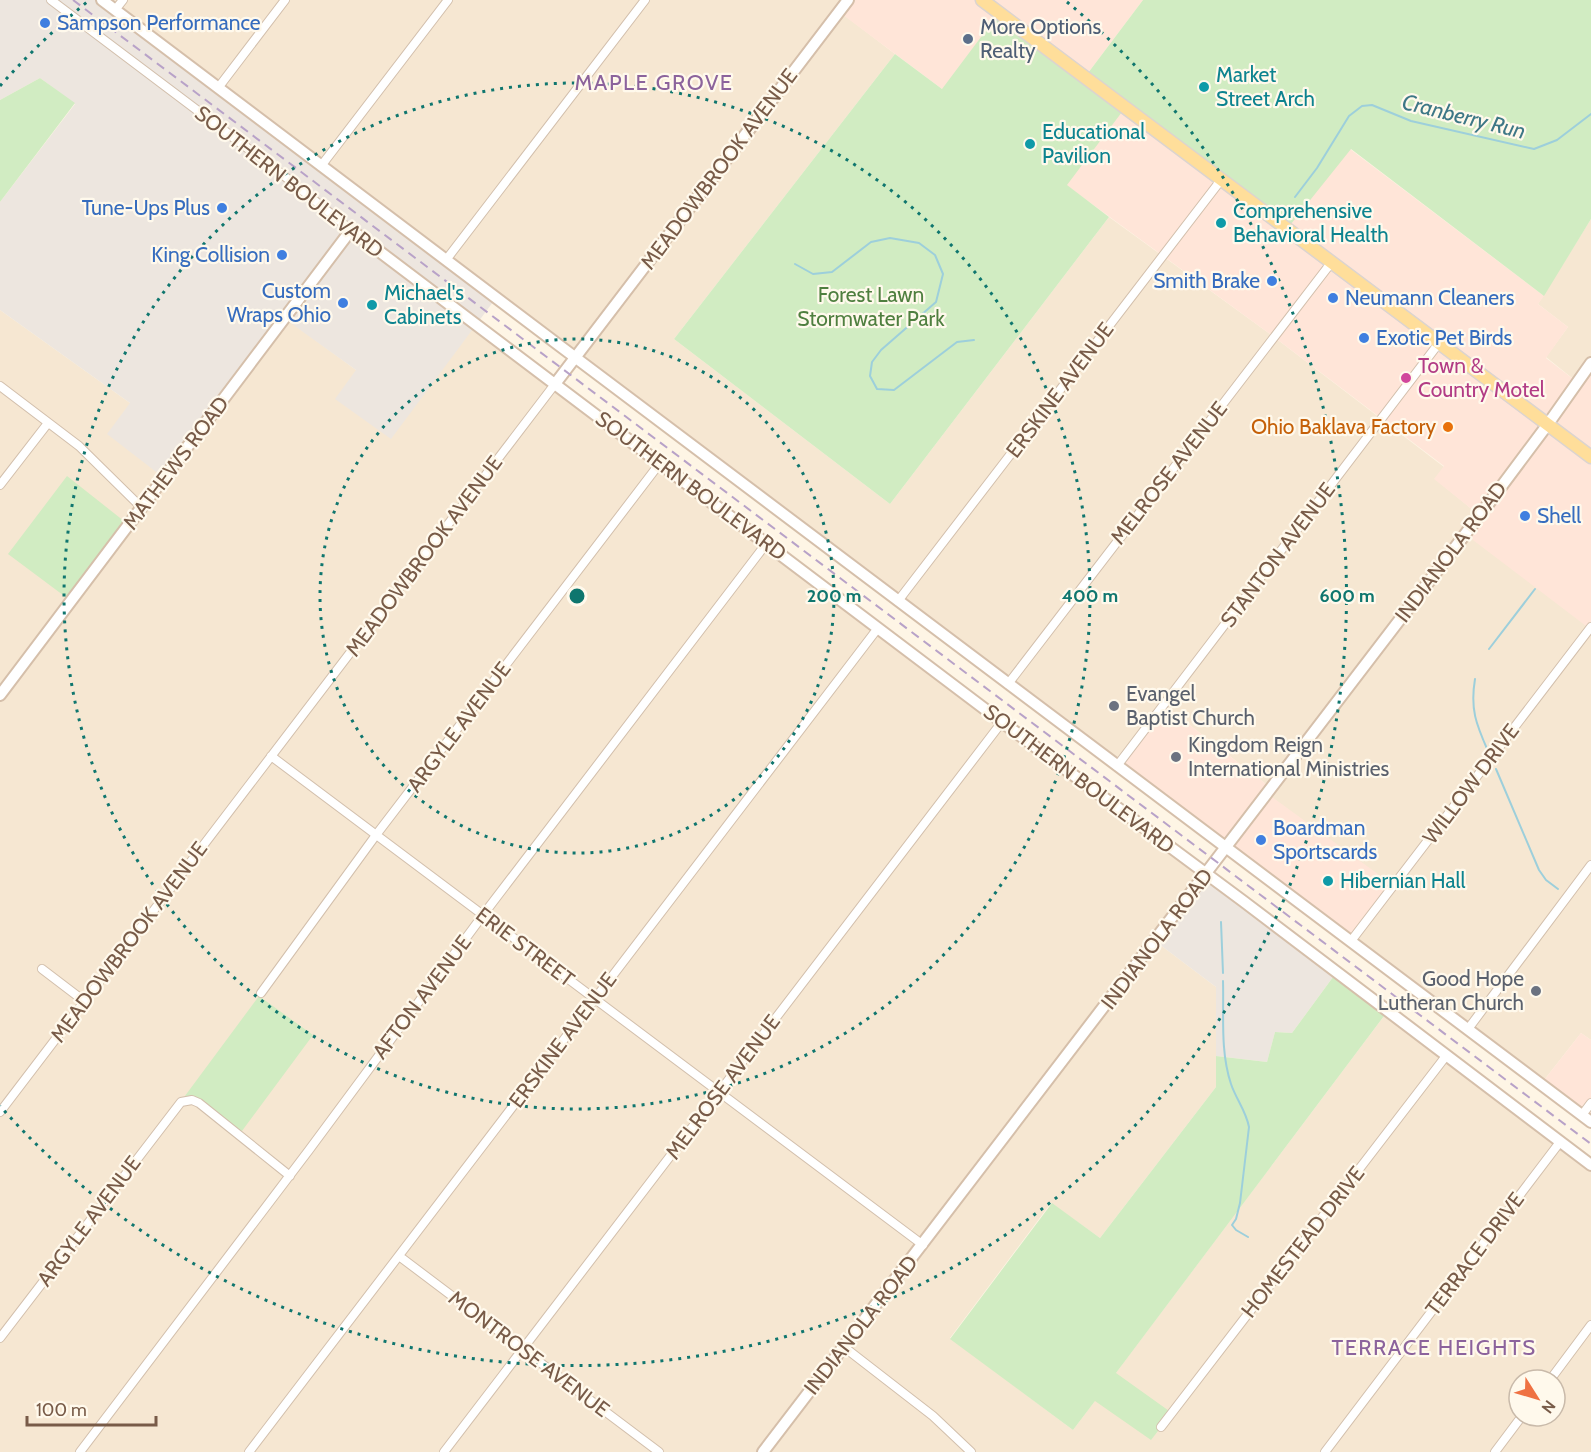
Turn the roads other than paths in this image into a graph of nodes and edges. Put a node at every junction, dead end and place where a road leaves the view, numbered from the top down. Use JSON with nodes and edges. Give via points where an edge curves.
{"nodes":[{"id":1,"x":51,"y":0,"type":"edge"},
{"id":2,"x":102,"y":0,"type":"edge"},
{"id":3,"x":123,"y":0,"type":"edge"},
{"id":4,"x":285,"y":0,"type":"edge"},
{"id":5,"x":448,"y":0,"type":"edge"},
{"id":6,"x":645,"y":0,"type":"edge"},
{"id":7,"x":848,"y":0,"type":"edge"},
{"id":8,"x":982,"y":0,"type":"edge"},
{"id":9,"x":115,"y":10,"type":"junction"},
{"id":10,"x":218,"y":88,"type":"junction"},
{"id":11,"x":321,"y":166,"type":"junction"},
{"id":12,"x":1221,"y":180,"type":"junction"},
{"id":13,"x":351,"y":230,"type":"junction"},
{"id":14,"x":446,"y":260,"type":"junction"},
{"id":15,"x":1331,"y":262,"type":"junction"},
{"id":16,"x":1440,"y":343,"type":"junction"},
{"id":17,"x":575,"y":358,"type":"junction"},
{"id":18,"x":1591,"y":363,"type":"edge"},
{"id":19,"x":555,"y":384,"type":"junction"},
{"id":20,"x":0,"y":386,"type":"edge"},
{"id":21,"x":48,"y":423,"type":"junction"},
{"id":22,"x":1548,"y":424,"type":"junction"},
{"id":23,"x":1591,"y":457,"type":"edge"},
{"id":24,"x":660,"y":463,"type":"junction"},
{"id":25,"x":0,"y":485,"type":"edge"},
{"id":26,"x":142,"y":508,"type":"junction"},
{"id":27,"x":766,"y":544,"type":"junction"},
{"id":28,"x":898,"y":601,"type":"junction"},
{"id":29,"x":1591,"y":627,"type":"edge"},
{"id":30,"x":878,"y":628,"type":"junction"},
{"id":31,"x":1008,"y":684,"type":"junction"},
{"id":32,"x":0,"y":695,"type":"edge"},
{"id":33,"x":1002,"y":722,"type":"junction"},
{"id":34,"x":271,"y":756,"type":"junction"},
{"id":35,"x":1117,"y":766,"type":"junction"},
{"id":36,"x":376,"y":835,"type":"junction"},
{"id":37,"x":1226,"y":848,"type":"junction"},
{"id":38,"x":1591,"y":865,"type":"edge"},
{"id":39,"x":1207,"y":874,"type":"junction"},
{"id":40,"x":483,"y":915,"type":"junction"},
{"id":41,"x":1352,"y":941,"type":"junction"},
{"id":42,"x":42,"y":969,"type":"dead end"},
{"id":43,"x":261,"y":993,"type":"dead end"},
{"id":44,"x":595,"y":999,"type":"junction"},
{"id":45,"x":84,"y":1001,"type":"junction"},
{"id":46,"x":1468,"y":1029,"type":"junction"},
{"id":47,"x":1446,"y":1056,"type":"junction"},
{"id":48,"x":719,"y":1092,"type":"junction"},
{"id":49,"x":1591,"y":1103,"type":"edge"},
{"id":50,"x":0,"y":1112,"type":"edge"},
{"id":51,"x":1587,"y":1119,"type":"edge"},
{"id":52,"x":1560,"y":1142,"type":"junction"},
{"id":53,"x":1591,"y":1165,"type":"edge"},
{"id":54,"x":290,"y":1176,"type":"junction"},
{"id":55,"x":923,"y":1245,"type":"junction"},
{"id":56,"x":399,"y":1256,"type":"junction"},
{"id":57,"x":1591,"y":1325,"type":"edge"},
{"id":58,"x":0,"y":1338,"type":"edge"},
{"id":59,"x":844,"y":1347,"type":"junction"},
{"id":60,"x":522,"y":1350,"type":"junction"},
{"id":61,"x":1559,"y":1368,"type":"edge"},
{"id":62,"x":1161,"y":1427,"type":"dead end"},
{"id":63,"x":1513,"y":1428,"type":"edge"},
{"id":64,"x":80,"y":1452,"type":"edge"},
{"id":65,"x":249,"y":1452,"type":"edge"},
{"id":66,"x":444,"y":1452,"type":"edge"},
{"id":67,"x":659,"y":1452,"type":"edge"},
{"id":68,"x":763,"y":1452,"type":"edge"},
{"id":69,"x":971,"y":1452,"type":"edge"},
{"id":70,"x":1326,"y":1452,"type":"edge"},
{"id":71,"x":1495,"y":1452,"type":"edge"}],
"edges":[{"from":1,"to":13,"type":"street","name":"SOUTHERN BOULEVARD"},
{"from":2,"to":9,"type":"street","name":"SOUTHERN BOULEVARD"},
{"from":3,"to":9,"type":"street"},
{"from":4,"to":10,"type":"street"},
{"from":5,"to":11,"type":"street"},
{"from":6,"to":14,"type":"street"},
{"from":7,"to":17,"type":"street","name":"MEADOWBROOK AVENUE"},
{"from":8,"to":12,"type":"main road"},
{"from":9,"to":10,"type":"street","name":"SOUTHERN BOULEVARD"},
{"from":10,"to":11,"type":"street","name":"SOUTHERN BOULEVARD"},
{"from":11,"to":14,"type":"street","name":"SOUTHERN BOULEVARD"},
{"from":12,"to":15,"type":"main road"},
{"from":12,"to":28,"type":"street","name":"ERSKINE AVENUE"},
{"from":13,"to":19,"type":"street","name":"SOUTHERN BOULEVARD"},
{"from":13,"to":26,"type":"street","name":"MATHEWS ROAD"},
{"from":14,"to":17,"type":"street","name":"SOUTHERN BOULEVARD"},
{"from":15,"to":16,"type":"main road"},
{"from":15,"to":31,"type":"street","name":"MELROSE AVENUE"},
{"from":16,"to":22,"type":"main road"},
{"from":16,"to":35,"type":"street","name":"STANTON AVENUE"},
{"from":17,"to":19,"type":"street","name":"MEADOWBROOK AVENUE"},
{"from":17,"to":28,"type":"street","name":"SOUTHERN BOULEVARD"},
{"from":18,"to":22,"type":"street","name":"INDIANOLA ROAD"},
{"from":19,"to":24,"type":"street","name":"SOUTHERN BOULEVARD"},
{"from":19,"to":34,"type":"street","name":"MEADOWBROOK AVENUE"},
{"from":20,"to":21,"type":"street"},
{"from":21,"to":25,"type":"street"},
{"from":21,"to":26,"type":"street","via":[[79,446]]},
{"from":22,"to":23,"type":"main road"},
{"from":22,"to":37,"type":"street","name":"INDIANOLA ROAD"},
{"from":24,"to":27,"type":"street","name":"SOUTHERN BOULEVARD"},
{"from":24,"to":36,"type":"street","name":"ARGYLE AVENUE"},
{"from":26,"to":32,"type":"street","name":"MATHEWS ROAD"},
{"from":27,"to":30,"type":"street","name":"SOUTHERN BOULEVARD"},
{"from":27,"to":40,"type":"street","name":"AFTON AVENUE"},
{"from":28,"to":31,"type":"street","name":"SOUTHERN BOULEVARD"},
{"from":29,"to":41,"type":"street","name":"WILLOW DRIVE"},
{"from":30,"to":33,"type":"street","name":"SOUTHERN BOULEVARD"},
{"from":30,"to":44,"type":"street","name":"ERSKINE AVENUE"},
{"from":31,"to":35,"type":"street","name":"SOUTHERN BOULEVARD"},
{"from":33,"to":39,"type":"street","name":"SOUTHERN BOULEVARD"},
{"from":33,"to":48,"type":"street","name":"MELROSE AVENUE"},
{"from":34,"to":36,"type":"street","name":"ERIE STREET"},
{"from":34,"to":45,"type":"street","name":"MEADOWBROOK AVENUE"},
{"from":35,"to":37,"type":"street","name":"SOUTHERN BOULEVARD"},
{"from":36,"to":40,"type":"street","name":"ERIE STREET"},
{"from":36,"to":43,"type":"street","name":"ARGYLE AVENUE"},
{"from":37,"to":39,"type":"street","name":"INDIANOLA ROAD"},
{"from":37,"to":41,"type":"street","name":"SOUTHERN BOULEVARD"},
{"from":38,"to":46,"type":"street"},
{"from":39,"to":47,"type":"street","name":"SOUTHERN BOULEVARD"},
{"from":39,"to":55,"type":"street","name":"INDIANOLA ROAD"},
{"from":40,"to":44,"type":"street","name":"ERIE STREET"},
{"from":40,"to":54,"type":"street","name":"AFTON AVENUE"},
{"from":41,"to":46,"type":"street","name":"SOUTHERN BOULEVARD"},
{"from":42,"to":45,"type":"street"},
{"from":44,"to":48,"type":"street","name":"ERIE STREET"},
{"from":44,"to":56,"type":"street","name":"ERSKINE AVENUE"},
{"from":45,"to":50,"type":"street","name":"MEADOWBROOK AVENUE"},
{"from":46,"to":51,"type":"street","name":"SOUTHERN BOULEVARD"},
{"from":47,"to":52,"type":"street","name":"SOUTHERN BOULEVARD"},
{"from":47,"to":62,"type":"street","name":"HOMESTEAD DRIVE"},
{"from":48,"to":55,"type":"street","name":"ERIE STREET"},
{"from":48,"to":60,"type":"street","name":"MELROSE AVENUE"},
{"from":49,"to":51,"type":"street"},
{"from":52,"to":53,"type":"street","name":"SOUTHERN BOULEVARD"},
{"from":52,"to":70,"type":"street","name":"TERRACE DRIVE"},
{"from":54,"to":58,"type":"street","name":"ARGYLE AVENUE","via":[[200,1103],[184,1101]]},
{"from":54,"to":64,"type":"street","name":"AFTON AVENUE"},
{"from":55,"to":59,"type":"street","name":"INDIANOLA ROAD"},
{"from":56,"to":60,"type":"street","name":"MONTROSE AVENUE"},
{"from":56,"to":65,"type":"street","name":"ERSKINE AVENUE"},
{"from":57,"to":61,"type":"street"},
{"from":59,"to":68,"type":"street","name":"INDIANOLA ROAD"},
{"from":59,"to":69,"type":"street","via":[[927,1410]]},
{"from":60,"to":66,"type":"street","name":"MELROSE AVENUE"},
{"from":60,"to":67,"type":"street","name":"MONTROSE AVENUE"},
{"from":63,"to":71,"type":"street"}]}
